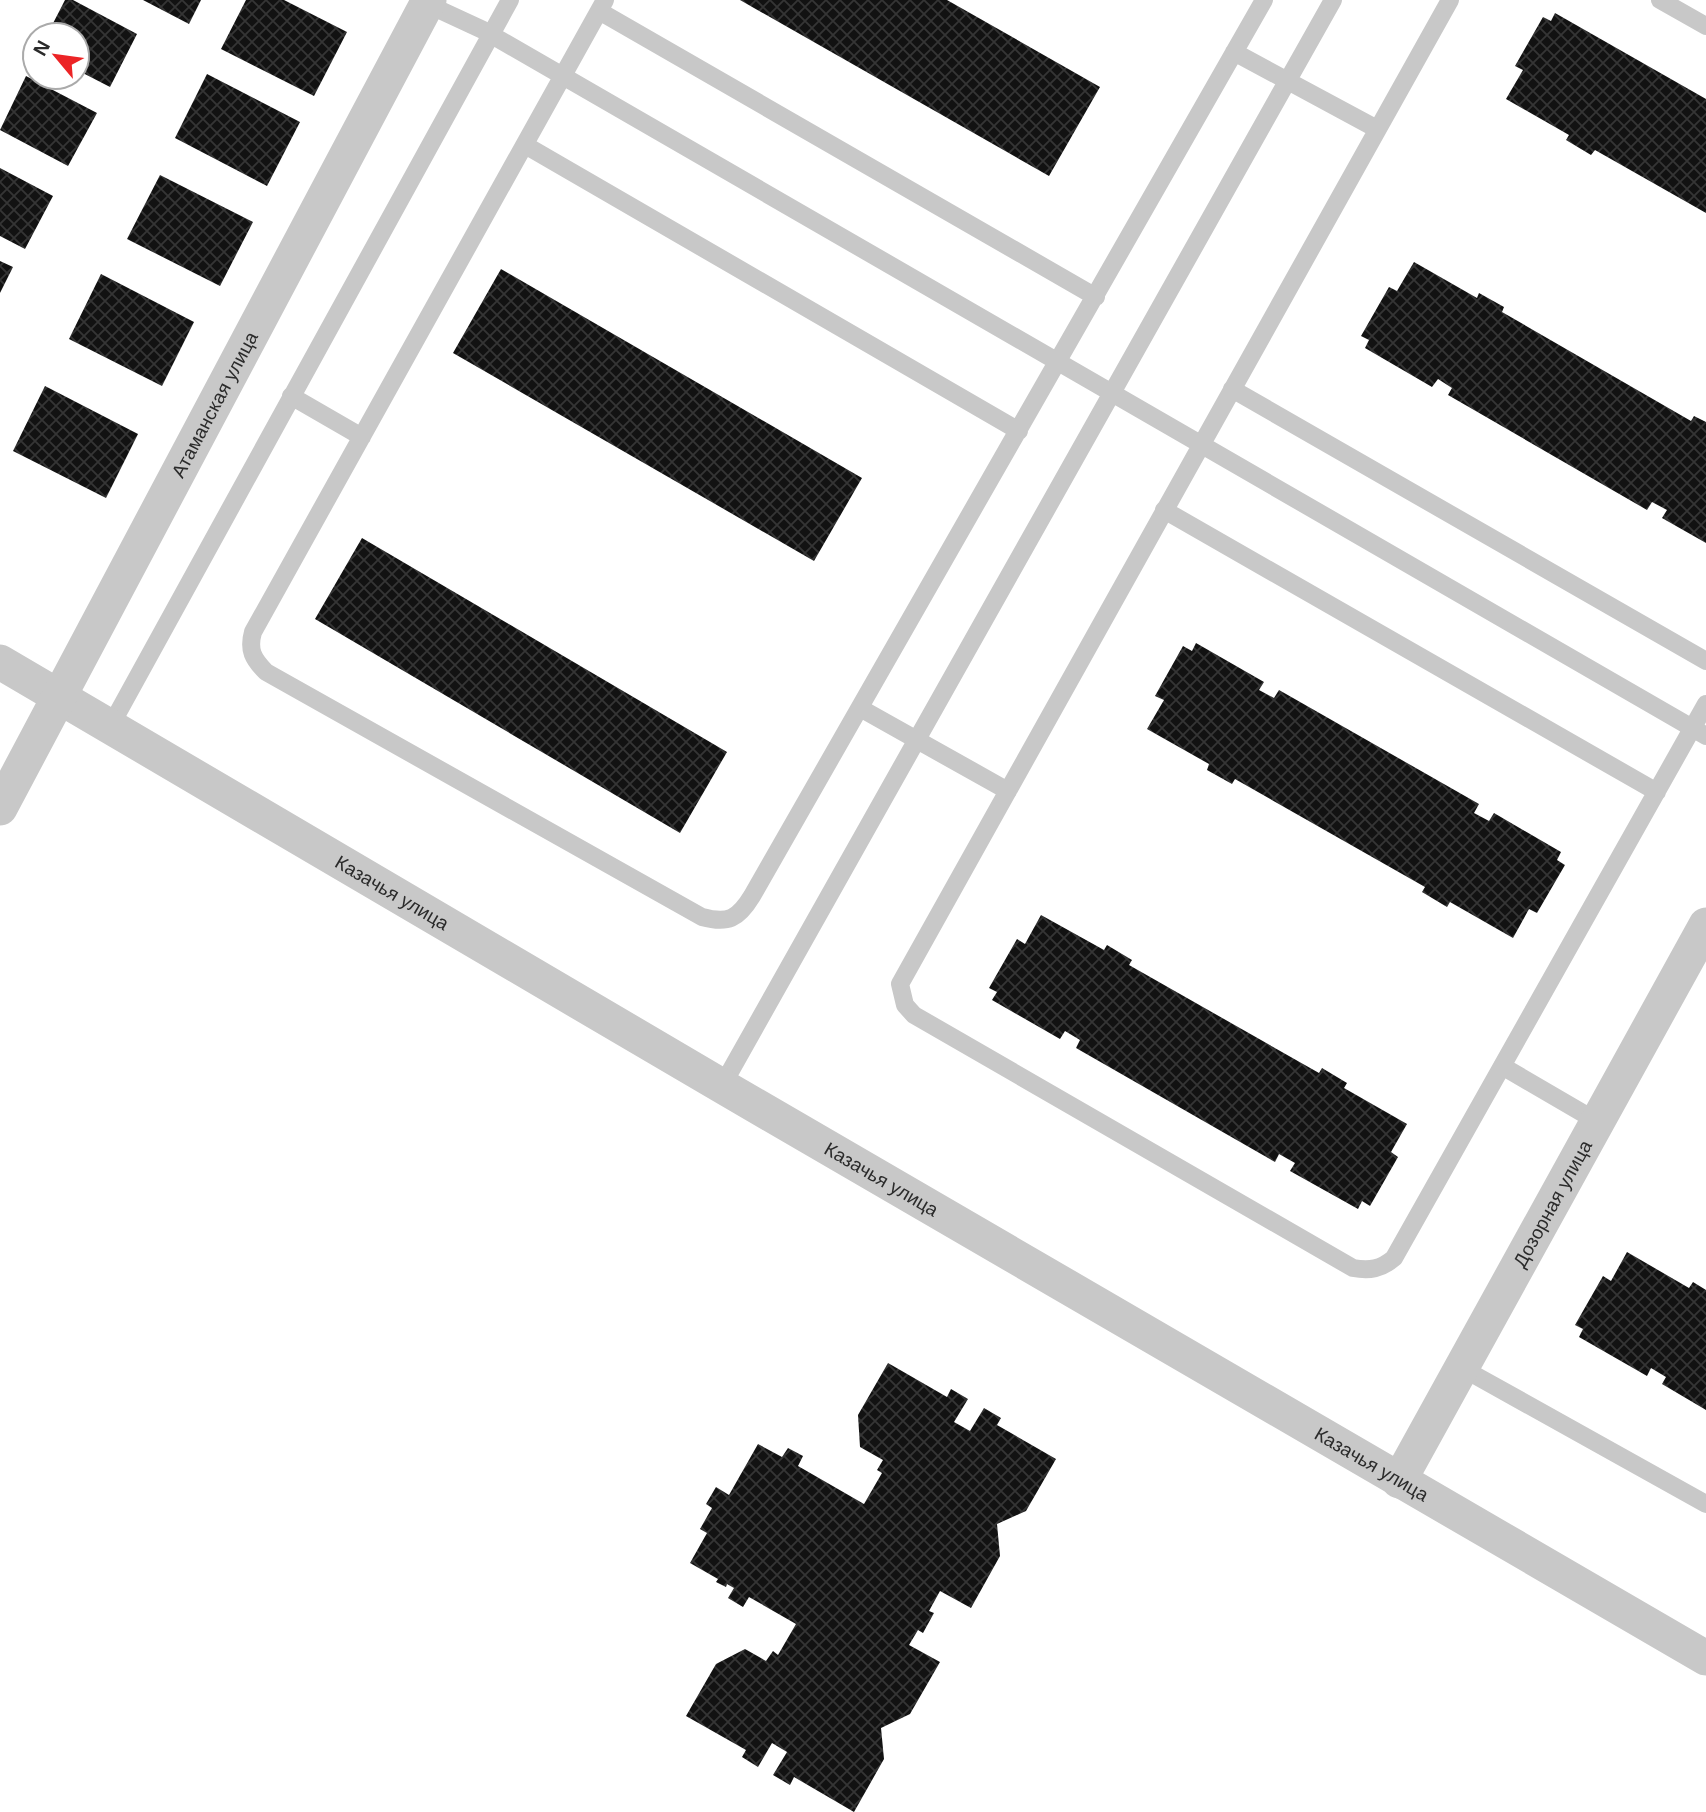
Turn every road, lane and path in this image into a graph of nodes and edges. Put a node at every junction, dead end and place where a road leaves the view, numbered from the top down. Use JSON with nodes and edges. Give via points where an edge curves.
{"nodes":[{"id":1,"x":510,"y":0,"type":"edge"},
{"id":2,"x":1264,"y":0,"type":"edge"},
{"id":3,"x":1333,"y":0,"type":"edge"},
{"id":4,"x":1450,"y":0,"type":"edge"},
{"id":5,"x":1660,"y":0,"type":"edge"},
{"id":6,"x":425,"y":1,"type":"edge"},
{"id":7,"x":602,"y":6,"type":"edge"},
{"id":8,"x":1706,"y":26,"type":"edge"},
{"id":9,"x":491,"y":35,"type":"junction"},
{"id":10,"x":1234,"y":52,"type":"junction"},
{"id":11,"x":563,"y":76,"type":"junction"},
{"id":12,"x":1289,"y":79,"type":"junction"},
{"id":13,"x":1377,"y":129,"type":"junction"},
{"id":14,"x":525,"y":145,"type":"junction"},
{"id":15,"x":1096,"y":297,"type":"junction"},
{"id":16,"x":1059,"y":363,"type":"junction"},
{"id":17,"x":1232,"y":389,"type":"junction"},
{"id":18,"x":292,"y":396,"type":"junction"},
{"id":19,"x":1019,"y":431,"type":"junction"},
{"id":20,"x":362,"y":438,"type":"junction"},
{"id":21,"x":1164,"y":510,"type":"junction"},
{"id":22,"x":1706,"y":661,"type":"edge"},
{"id":23,"x":0,"y":662,"type":"edge"},
{"id":24,"x":59,"y":696,"type":"junction"},
{"id":25,"x":1706,"y":704,"type":"edge"},
{"id":26,"x":860,"y":708,"type":"junction"},
{"id":27,"x":110,"y":727,"type":"junction"},
{"id":28,"x":1699,"y":732,"type":"edge"},
{"id":29,"x":917,"y":740,"type":"junction"},
{"id":30,"x":1008,"y":791,"type":"junction"},
{"id":31,"x":1657,"y":792,"type":"junction"},
{"id":32,"x":0,"y":808,"type":"edge"},
{"id":33,"x":1706,"y":925,"type":"edge"},
{"id":34,"x":1502,"y":1066,"type":"junction"},
{"id":35,"x":722,"y":1086,"type":"junction"},
{"id":36,"x":1598,"y":1122,"type":"junction"},
{"id":37,"x":1462,"y":1368,"type":"junction"},
{"id":38,"x":1399,"y":1481,"type":"junction"},
{"id":39,"x":1706,"y":1504,"type":"edge"},
{"id":40,"x":1706,"y":1658,"type":"edge"}],
"edges":[{"from":1,"to":9,"type":"lane"},
{"from":2,"to":10,"type":"lane"},
{"from":3,"to":12,"type":"lane"},
{"from":4,"to":13,"type":"lane"},
{"from":5,"to":8,"type":"lane"},
{"from":6,"to":9,"type":"lane"},
{"from":6,"to":24,"type":"street","name":"Атаманская улица"},
{"from":7,"to":11,"type":"lane"},
{"from":7,"to":15,"type":"lane"},
{"from":9,"to":11,"type":"lane"},
{"from":9,"to":18,"type":"lane"},
{"from":10,"to":12,"type":"lane"},
{"from":10,"to":15,"type":"lane"},
{"from":11,"to":14,"type":"lane"},
{"from":11,"to":16,"type":"lane"},
{"from":12,"to":13,"type":"lane"},
{"from":12,"to":29,"type":"lane"},
{"from":13,"to":17,"type":"lane"},
{"from":14,"to":19,"type":"lane"},
{"from":14,"to":20,"type":"lane"},
{"from":15,"to":16,"type":"lane"},
{"from":16,"to":19,"type":"lane"},
{"from":16,"to":28,"type":"lane"},
{"from":17,"to":21,"type":"lane"},
{"from":17,"to":22,"type":"lane"},
{"from":18,"to":20,"type":"lane"},
{"from":18,"to":27,"type":"lane"},
{"from":19,"to":26,"type":"lane"},
{"from":20,"to":26,"type":"lane","via":[[253,632],[250,648],[255,661],[266,672],[702,917],[732,919],[744,910]]},
{"from":21,"to":30,"type":"lane"},
{"from":21,"to":31,"type":"lane"},
{"from":23,"to":24,"type":"street","name":"Казачья улица"},
{"from":24,"to":27,"type":"street","name":"Казачья улица"},
{"from":24,"to":32,"type":"street","name":"Атаманская улица"},
{"from":25,"to":28,"type":"lane"},
{"from":26,"to":29,"type":"lane"},
{"from":27,"to":35,"type":"street","name":"Казачья улица"},
{"from":28,"to":31,"type":"lane"},
{"from":29,"to":30,"type":"lane"},
{"from":29,"to":35,"type":"lane"},
{"from":30,"to":34,"type":"lane","via":[[900,984],[905,1005],[914,1015],[1353,1268],[1377,1268],[1394,1258]]},
{"from":31,"to":34,"type":"lane"},
{"from":33,"to":36,"type":"street","name":"Дозорная улица"},
{"from":34,"to":36,"type":"lane"},
{"from":35,"to":38,"type":"street","name":"Казачья улица"},
{"from":36,"to":37,"type":"street","name":"Дозорная улица"},
{"from":37,"to":38,"type":"street","name":"Дозорная улица"},
{"from":37,"to":39,"type":"lane"},
{"from":38,"to":40,"type":"street","name":"Казачья улица"}]}
